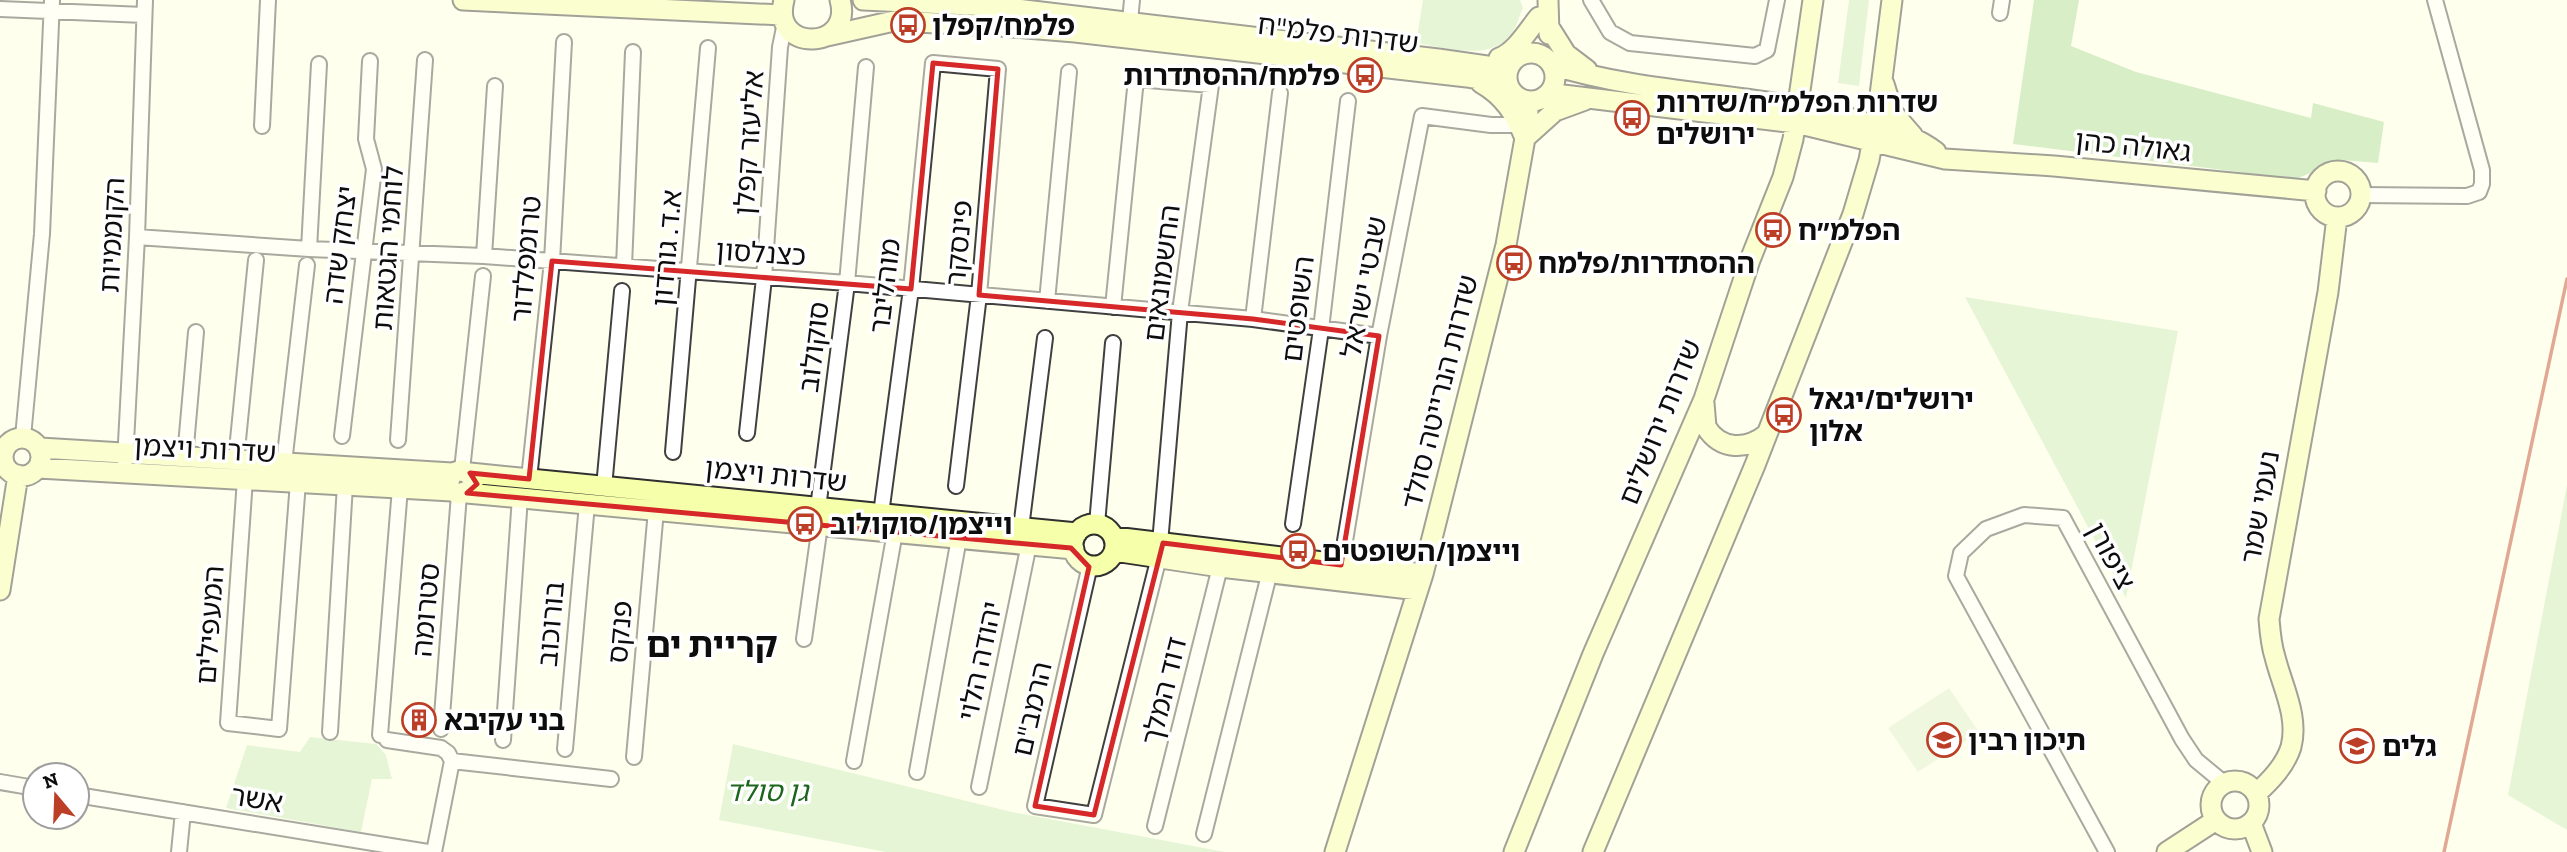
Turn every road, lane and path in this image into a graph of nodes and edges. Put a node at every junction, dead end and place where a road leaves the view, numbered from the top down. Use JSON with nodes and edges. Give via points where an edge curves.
{"nodes":[{"id":1,"x":145,"y":0,"type":"edge"},
{"id":2,"x":268,"y":0,"type":"edge"},
{"id":3,"x":463,"y":0,"type":"edge"},
{"id":4,"x":840,"y":0,"type":"edge"},
{"id":5,"x":863,"y":0,"type":"edge"},
{"id":6,"x":1132,"y":0,"type":"edge"},
{"id":7,"x":1591,"y":0,"type":"edge"},
{"id":8,"x":1777,"y":0,"type":"edge"},
{"id":9,"x":1813,"y":0,"type":"edge"},
{"id":10,"x":1892,"y":0,"type":"edge"},
{"id":11,"x":2435,"y":0,"type":"edge"},
{"id":12,"x":52,"y":5,"type":"edge"},
{"id":13,"x":0,"y":9,"type":"edge"},
{"id":14,"x":1543,"y":11,"type":"edge"},
{"id":15,"x":784,"y":13,"type":"edge"},
{"id":16,"x":144,"y":15,"type":"junction"},
{"id":17,"x":1130,"y":21,"type":"junction"},
{"id":18,"x":827,"y":36,"type":"junction"},
{"id":19,"x":564,"y":42,"type":"dead end"},
{"id":20,"x":708,"y":48,"type":"dead end"},
{"id":21,"x":633,"y":52,"type":"dead end"},
{"id":22,"x":1438,"y":59,"type":"junction"},
{"id":23,"x":1543,"y":59,"type":"junction"},
{"id":24,"x":425,"y":60,"type":"dead end"},
{"id":25,"x":370,"y":61,"type":"dead end"},
{"id":26,"x":933,"y":62,"type":"joint"},
{"id":27,"x":319,"y":64,"type":"dead end"},
{"id":28,"x":866,"y":67,"type":"dead end"},
{"id":29,"x":1069,"y":72,"type":"dead end"},
{"id":30,"x":1467,"y":77,"type":"junction"},
{"id":31,"x":1508,"y":77,"type":"junction"},
{"id":32,"x":1606,"y":79,"type":"junction"},
{"id":33,"x":1882,"y":79,"type":"junction"},
{"id":34,"x":495,"y":86,"type":"dead end"},
{"id":35,"x":1280,"y":93,"type":"dead end"},
{"id":36,"x":1538,"y":99,"type":"junction"},
{"id":37,"x":1591,"y":99,"type":"junction"},
{"id":38,"x":1348,"y":101,"type":"dead end"},
{"id":39,"x":1797,"y":115,"type":"junction"},
{"id":40,"x":1761,"y":118,"type":"junction"},
{"id":41,"x":262,"y":126,"type":"dead end"},
{"id":42,"x":1522,"y":132,"type":"junction"},
{"id":43,"x":1873,"y":134,"type":"junction"},
{"id":44,"x":1916,"y":146,"type":"junction"},
{"id":45,"x":1788,"y":161,"type":"junction"},
{"id":46,"x":1861,"y":191,"type":"junction"},
{"id":47,"x":2316,"y":191,"type":"junction"},
{"id":48,"x":2361,"y":195,"type":"junction"},
{"id":49,"x":2337,"y":217,"type":"junction"},
{"id":50,"x":137,"y":237,"type":"junction"},
{"id":51,"x":309,"y":249,"type":"junction"},
{"id":52,"x":363,"y":250,"type":"junction"},
{"id":53,"x":413,"y":253,"type":"junction"},
{"id":54,"x":484,"y":256,"type":"junction"},
{"id":55,"x":256,"y":260,"type":"dead end"},
{"id":56,"x":552,"y":261,"type":"junction"},
{"id":57,"x":307,"y":265,"type":"dead end"},
{"id":58,"x":624,"y":266,"type":"junction"},
{"id":59,"x":690,"y":272,"type":"junction"},
{"id":60,"x":483,"y":276,"type":"dead end"},
{"id":61,"x":764,"y":278,"type":"junction"},
{"id":62,"x":847,"y":283,"type":"junction"},
{"id":63,"x":911,"y":289,"type":"junction"},
{"id":64,"x":622,"y":291,"type":"dead end"},
{"id":65,"x":979,"y":295,"type":"junction"},
{"id":66,"x":1048,"y":301,"type":"junction"},
{"id":67,"x":1113,"y":307,"type":"junction"},
{"id":68,"x":1180,"y":312,"type":"junction"},
{"id":69,"x":1253,"y":319,"type":"junction"},
{"id":70,"x":1321,"y":328,"type":"junction"},
{"id":71,"x":196,"y":332,"type":"dead end"},
{"id":72,"x":1379,"y":337,"type":"junction"},
{"id":73,"x":1045,"y":338,"type":"dead end"},
{"id":74,"x":1113,"y":343,"type":"dead end"},
{"id":75,"x":1704,"y":399,"type":"junction"},
{"id":76,"x":747,"y":433,"type":"dead end"},
{"id":77,"x":1767,"y":434,"type":"junction"},
{"id":78,"x":342,"y":436,"type":"dead end"},
{"id":79,"x":23,"y":438,"type":"junction"},
{"id":80,"x":398,"y":440,"type":"dead end"},
{"id":81,"x":673,"y":452,"type":"dead end"},
{"id":82,"x":185,"y":457,"type":"junction"},
{"id":83,"x":39,"y":458,"type":"junction"},
{"id":84,"x":236,"y":460,"type":"junction"},
{"id":85,"x":125,"y":463,"type":"junction"},
{"id":86,"x":284,"y":463,"type":"junction"},
{"id":87,"x":18,"y":475,"type":"junction"},
{"id":88,"x":529,"y":479,"type":"junction"},
{"id":89,"x":246,"y":480,"type":"junction"},
{"id":90,"x":298,"y":482,"type":"junction"},
{"id":91,"x":460,"y":482,"type":"junction"},
{"id":92,"x":345,"y":485,"type":"junction"},
{"id":93,"x":604,"y":486,"type":"junction"},
{"id":94,"x":956,"y":486,"type":"dead end"},
{"id":95,"x":400,"y":488,"type":"junction"},
{"id":96,"x":520,"y":498,"type":"junction"},
{"id":97,"x":587,"y":504,"type":"junction"},
{"id":98,"x":656,"y":510,"type":"junction"},
{"id":99,"x":881,"y":514,"type":"junction"},
{"id":100,"x":819,"y":516,"type":"junction"},
{"id":101,"x":1097,"y":524,"type":"junction"},
{"id":102,"x":1293,"y":524,"type":"dead end"},
{"id":103,"x":895,"y":532,"type":"junction"},
{"id":104,"x":1025,"y":536,"type":"junction"},
{"id":105,"x":959,"y":538,"type":"junction"},
{"id":106,"x":1076,"y":541,"type":"junction"},
{"id":107,"x":1114,"y":544,"type":"junction"},
{"id":108,"x":1160,"y":550,"type":"junction"},
{"id":109,"x":1090,"y":565,"type":"junction"},
{"id":110,"x":1341,"y":565,"type":"junction"},
{"id":111,"x":1220,"y":567,"type":"junction"},
{"id":112,"x":1270,"y":571,"type":"junction"},
{"id":113,"x":1421,"y":582,"type":"junction"},
{"id":114,"x":0,"y":590,"type":"edge"},
{"id":115,"x":804,"y":639,"type":"dead end"},
{"id":116,"x":441,"y":729,"type":"dead end"},
{"id":117,"x":330,"y":732,"type":"dead end"},
{"id":118,"x":503,"y":740,"type":"dead end"},
{"id":119,"x":565,"y":748,"type":"dead end"},
{"id":120,"x":634,"y":757,"type":"dead end"},
{"id":121,"x":452,"y":761,"type":"junction"},
{"id":122,"x":854,"y":761,"type":"dead end"},
{"id":123,"x":916,"y":772,"type":"dead end"},
{"id":124,"x":611,"y":779,"type":"dead end"},
{"id":125,"x":0,"y":782,"type":"edge"},
{"id":126,"x":2225,"y":784,"type":"junction"},
{"id":127,"x":21,"y":786,"type":"edge"},
{"id":128,"x":979,"y":787,"type":"dead end"},
{"id":129,"x":2256,"y":794,"type":"junction"},
{"id":130,"x":91,"y":797,"type":"edge"},
{"id":131,"x":183,"y":812,"type":"junction"},
{"id":132,"x":1094,"y":815,"type":"joint"},
{"id":133,"x":2216,"y":820,"type":"junction"},
{"id":134,"x":2250,"y":823,"type":"junction"},
{"id":135,"x":1155,"y":826,"type":"dead end"},
{"id":136,"x":1205,"y":835,"type":"dead end"},
{"id":137,"x":179,"y":852,"type":"edge"},
{"id":138,"x":429,"y":852,"type":"edge"},
{"id":139,"x":434,"y":852,"type":"edge"},
{"id":140,"x":1335,"y":852,"type":"edge"},
{"id":141,"x":1514,"y":852,"type":"edge"},
{"id":142,"x":1593,"y":852,"type":"edge"},
{"id":143,"x":2107,"y":852,"type":"edge"},
{"id":144,"x":2167,"y":852,"type":"edge"},
{"id":145,"x":2262,"y":852,"type":"edge"}],
"edges":[{"from":1,"to":16,"type":"street","name":"הקוממיות"},
{"from":2,"to":41,"type":"street"},
{"from":3,"to":15,"type":"street"},
{"from":4,"to":18,"type":"street","via":[[840,21]]},
{"from":5,"to":17,"type":"street","name":"שדרות פלמ\"ח","via":[[990,6]]},
{"from":6,"to":17,"type":"street"},
{"from":7,"to":8,"type":"street","via":[[1610,32],[1630,43],[1755,57],[1767,50]]},
{"from":9,"to":39,"type":"street","name":"שדרות ירושלים"},
{"from":10,"to":33,"type":"street"},
{"from":11,"to":48,"type":"street","via":[[2482,170],[2479,192],[2467,196]]},
{"from":12,"to":13,"type":"street"},
{"from":12,"to":16,"type":"street"},
{"from":12,"to":79,"type":"street","via":[[42,234]]},
{"from":14,"to":22,"type":"street","via":[[1505,56],[1478,61]]},
{"from":14,"to":23,"type":"street"},
{"from":14,"to":32,"type":"street","via":[[1566,54]]},
{"from":15,"to":18,"type":"street","name":"שדרות פלמ\"ח","via":[[799,37],[818,40]]},
{"from":15,"to":61,"type":"street","name":"אליעזר קפלן"},
{"from":16,"to":50,"type":"street","name":"הקוממיות"},
{"from":17,"to":22,"type":"street","name":"שדרות פלמ\"ח"},
{"from":18,"to":30,"type":"street","name":"שדרות פלמ\"ח","via":[[894,21],[1001,26]]},
{"from":19,"to":56,"type":"street","name":"טרומפלדור"},
{"from":20,"to":59,"type":"street","name":"א.ד. גורדון"},
{"from":21,"to":58,"type":"street"},
{"from":22,"to":31,"type":"street","name":"שדרות פלמ\"ח"},
{"from":23,"to":31,"type":"street","via":[[1518,56]]},
{"from":23,"to":32,"type":"street"},
{"from":23,"to":36,"type":"street","via":[[1555,84]]},
{"from":24,"to":53,"type":"street","name":"לוחמי הגטאות"},
{"from":25,"to":52,"type":"street","name":"יצחק שדה","via":[[366,139],[374,169]]},
{"from":26,"to":63,"type":"street","name":"מוהליבר"},
{"from":26,"to":65,"type":"street","name":"פינסקר","via":[[998,69]]},
{"from":27,"to":51,"type":"street"},
{"from":28,"to":62,"type":"street","name":"סוקולוב"},
{"from":29,"to":66,"type":"street"},
{"from":30,"to":31,"type":"street","name":"שדרות פלמ\"ח"},
{"from":30,"to":42,"type":"street","via":[[1498,93]]},
{"from":31,"to":36,"type":"street","via":[[1516,96]]},
{"from":32,"to":39,"type":"street"},
{"from":33,"to":43,"type":"street"},
{"from":33,"to":44,"type":"street","via":[[1894,113]]},
{"from":34,"to":54,"type":"street"},
{"from":35,"to":69,"type":"street"},
{"from":36,"to":37,"type":"street","via":[[1563,95]]},
{"from":36,"to":42,"type":"street","name":"שדרות הנרייטה סולד"},
{"from":37,"to":40,"type":"street"},
{"from":37,"to":42,"type":"street","via":[[1556,111]]},
{"from":38,"to":70,"type":"street","name":"השופטים"},
{"from":39,"to":40,"type":"street"},
{"from":39,"to":43,"type":"street"},
{"from":39,"to":45,"type":"street","name":"שדרות ירושלים"},
{"from":40,"to":45,"type":"street","via":[[1780,132]]},
{"from":42,"to":72,"type":"street","name":"שבטי ישראל","via":[[1422,116]]},
{"from":42,"to":113,"type":"street","name":"שדרות הנרייטה סולד","via":[[1506,245]]},
{"from":43,"to":44,"type":"street","name":"גאולה כהן"},
{"from":43,"to":46,"type":"street"},
{"from":44,"to":46,"type":"street","via":[[1881,165]]},
{"from":44,"to":47,"type":"street","name":"גאולה כהן","via":[[1945,159]]},
{"from":45,"to":75,"type":"street","name":"שדרות ירושלים"},
{"from":46,"to":77,"type":"street"},
{"from":47,"to":48,"type":"street","via":[[2322,178],[2343,172],[2356,180]]},
{"from":47,"to":49,"type":"street","via":[[2323,211]]},
{"from":48,"to":49,"type":"street","via":[[2356,208]]},
{"from":49,"to":129,"type":"street","name":"נעמי שמר","via":[[2328,292],[2269,619],[2290,707],[2291,747],[2273,778]]},
{"from":50,"to":51,"type":"street","name":"כצנלסון"},
{"from":50,"to":85,"type":"street","name":"הקוממיות"},
{"from":51,"to":52,"type":"street","name":"כצנלסון"},
{"from":52,"to":53,"type":"street","name":"כצנלסון"},
{"from":52,"to":78,"type":"street","name":"יצחק שדה"},
{"from":53,"to":54,"type":"street","name":"כצנלסון"},
{"from":53,"to":80,"type":"street","name":"לוחמי הגטאות"},
{"from":54,"to":56,"type":"street","name":"כצנלסון"},
{"from":55,"to":84,"type":"street"},
{"from":56,"to":58,"type":"street","name":"כצנלסון"},
{"from":56,"to":88,"type":"street","name":"טרומפלדור"},
{"from":57,"to":86,"type":"street"},
{"from":58,"to":59,"type":"street","name":"כצנלסון"},
{"from":59,"to":61,"type":"street","name":"כצנלסון"},
{"from":59,"to":81,"type":"street","name":"א.ד. גורדון"},
{"from":60,"to":91,"type":"street","name":"סטרומה"},
{"from":61,"to":62,"type":"street","name":"כצנלסון"},
{"from":61,"to":76,"type":"street","name":"אליעזר קפלן"},
{"from":62,"to":63,"type":"street","name":"כצנלסון"},
{"from":62,"to":100,"type":"street","name":"סוקולוב"},
{"from":63,"to":65,"type":"street","name":"כצנלסון"},
{"from":63,"to":99,"type":"street","name":"מוהליבר"},
{"from":64,"to":93,"type":"street"},
{"from":65,"to":66,"type":"street","name":"כצנלסון"},
{"from":65,"to":94,"type":"street","name":"פינסקר"},
{"from":66,"to":67,"type":"street","name":"כצנלסון"},
{"from":67,"to":68,"type":"street","name":"כצנלסון"},
{"from":67,"to":68,"type":"street","name":"החשמונאים","via":[[1136,79],[1210,85]]},
{"from":68,"to":69,"type":"street","name":"כצנלסון"},
{"from":68,"to":108,"type":"street","name":"החשמונאים"},
{"from":69,"to":70,"type":"street","name":"כצנלסון"},
{"from":70,"to":72,"type":"street","name":"כצנלסון"},
{"from":70,"to":102,"type":"street","name":"השופטים"},
{"from":71,"to":82,"type":"street"},
{"from":72,"to":110,"type":"street","name":"שבטי ישראל"},
{"from":73,"to":104,"type":"street","name":"יהודה הלוי"},
{"from":74,"to":101,"type":"street"},
{"from":75,"to":77,"type":"street","via":[[1706,427],[1722,443],[1745,446]]},
{"from":75,"to":141,"type":"street","name":"שדרות ירושלים","via":[[1593,653]]},
{"from":77,"to":142,"type":"street"},
{"from":79,"to":83,"type":"street","via":[[33,440]]},
{"from":79,"to":87,"type":"street","via":[[11,441],[4,451],[4,464]]},
{"from":82,"to":84,"type":"street","name":"שדרות ויצמן"},
{"from":82,"to":85,"type":"street","name":"שדרות ויצמן"},
{"from":83,"to":85,"type":"street","name":"שדרות ויצמן"},
{"from":83,"to":87,"type":"street","via":[[29,475]]},
{"from":84,"to":86,"type":"street","name":"שדרות ויצמן"},
{"from":85,"to":89,"type":"street","name":"שדרות ויצמן"},
{"from":86,"to":91,"type":"street","name":"שדרות ויצמן"},
{"from":87,"to":114,"type":"street"},
{"from":88,"to":91,"type":"street","name":"שדרות ויצמן"},
{"from":88,"to":93,"type":"street","name":"שדרות ויצמן"},
{"from":89,"to":90,"type":"street","name":"שדרות ויצמן"},
{"from":89,"to":90,"type":"street","name":"המעפילים","via":[[228,723],[279,729]]},
{"from":90,"to":92,"type":"street","name":"שדרות ויצמן"},
{"from":91,"to":95,"type":"street","name":"שדרות ויצמן"},
{"from":91,"to":96,"type":"street","name":"שדרות ויצמן"},
{"from":91,"to":116,"type":"street","name":"סטרומה"},
{"from":92,"to":95,"type":"street","name":"שדרות ויצמן"},
{"from":92,"to":117,"type":"street"},
{"from":93,"to":100,"type":"street","name":"שדרות ויצמן"},
{"from":95,"to":121,"type":"street","via":[[384,738],[442,748]]},
{"from":96,"to":97,"type":"street","name":"שדרות ויצמן"},
{"from":96,"to":118,"type":"street"},
{"from":97,"to":98,"type":"street","name":"שדרות ויצמן"},
{"from":97,"to":119,"type":"street","name":"בורוכוב"},
{"from":98,"to":100,"type":"street","name":"שדרות ויצמן"},
{"from":98,"to":120,"type":"street","name":"פנקס"},
{"from":99,"to":100,"type":"street","name":"שדרות ויצמן"},
{"from":99,"to":104,"type":"street","name":"שדרות ויצמן"},
{"from":100,"to":103,"type":"street","name":"שדרות ויצמן"},
{"from":100,"to":115,"type":"street","name":"סוקולוב"},
{"from":101,"to":106,"type":"street","via":[[1086,526]]},
{"from":101,"to":107,"type":"street"},
{"from":103,"to":105,"type":"street","name":"שדרות ויצמן"},
{"from":103,"to":122,"type":"street"},
{"from":104,"to":105,"type":"street","name":"שדרות ויצמן"},
{"from":104,"to":106,"type":"street","name":"שדרות ויצמן"},
{"from":104,"to":128,"type":"street","name":"יהודה הלוי"},
{"from":105,"to":123,"type":"street"},
{"from":106,"to":109,"type":"street","via":[[1079,559]]},
{"from":107,"to":108,"type":"street"},
{"from":107,"to":109,"type":"street","via":[[1112,557]]},
{"from":108,"to":110,"type":"street"},
{"from":108,"to":111,"type":"street"},
{"from":108,"to":132,"type":"street","name":"החשמונאים"},
{"from":109,"to":132,"type":"street","name":"הרמב\"ם","via":[[1035,806]]},
{"from":110,"to":113,"type":"street"},
{"from":111,"to":112,"type":"street"},
{"from":111,"to":135,"type":"street","name":"דוד המלך"},
{"from":112,"to":113,"type":"street"},
{"from":112,"to":136,"type":"street"},
{"from":113,"to":140,"type":"street","name":"שדרות הנרייטה סולד"},
{"from":121,"to":124,"type":"street"},
{"from":121,"to":139,"type":"street"},
{"from":125,"to":127,"type":"street"},
{"from":126,"to":129,"type":"street","via":[[2245,784]]},
{"from":126,"to":133,"type":"street","via":[[2212,798]]},
{"from":126,"to":143,"type":"street","name":"ציפורן","via":[[2196,760],[2182,738],[2063,518],[2024,515],[1986,529],[1961,553],[1956,576]]},
{"from":129,"to":134,"type":"street","via":[[2258,810]]},
{"from":130,"to":131,"type":"street","name":"אשר"},
{"from":131,"to":137,"type":"street"},
{"from":131,"to":138,"type":"street","name":"אשר"},
{"from":133,"to":134,"type":"street","via":[[2236,829]]},
{"from":133,"to":144,"type":"street"},
{"from":134,"to":145,"type":"street"}]}
